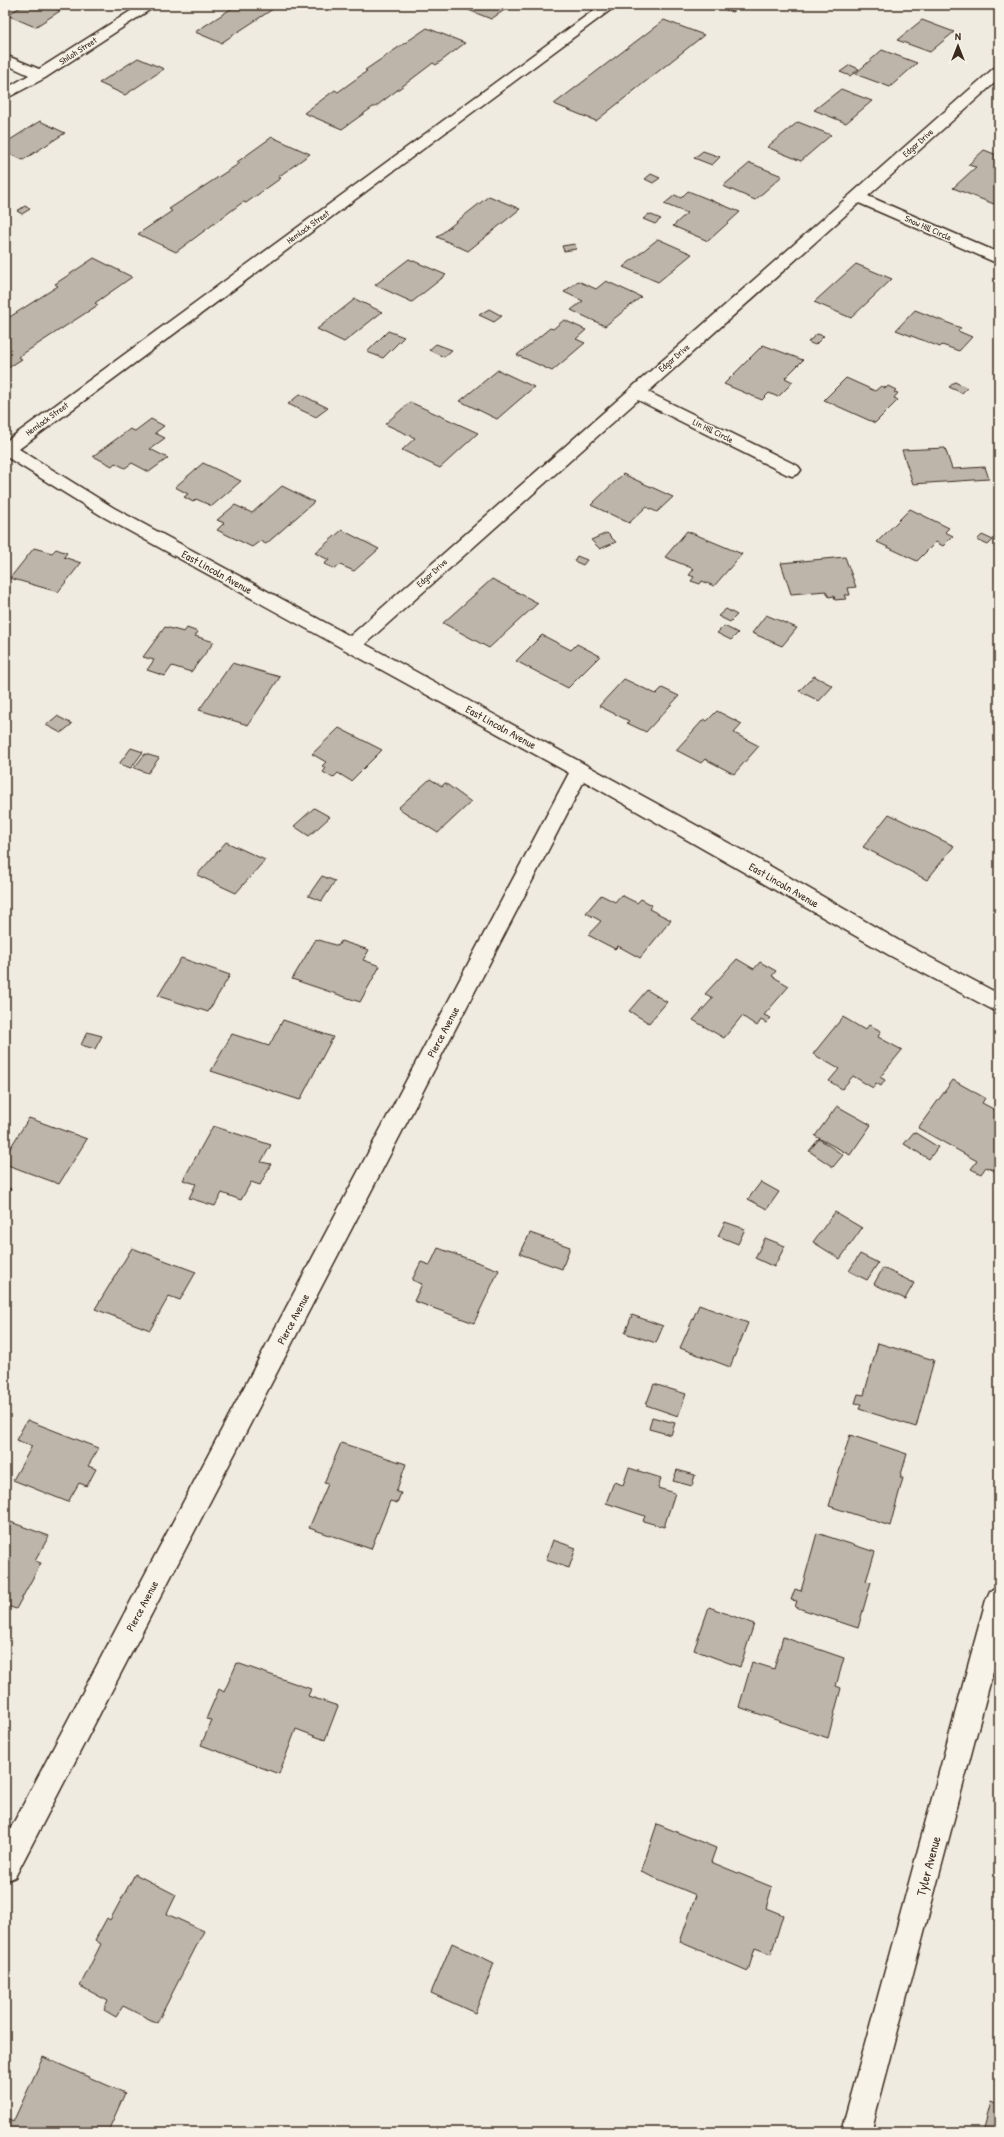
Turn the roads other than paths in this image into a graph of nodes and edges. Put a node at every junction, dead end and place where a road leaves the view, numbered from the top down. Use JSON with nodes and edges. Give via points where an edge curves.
{"nodes":[{"id":1,"x":150,"y":5,"type":"edge"},
{"id":2,"x":610,"y":5,"type":"edge"},
{"id":3,"x":5,"y":59,"type":"edge"},
{"id":4,"x":999,"y":71,"type":"edge"},
{"id":5,"x":40,"y":75,"type":"junction"},
{"id":6,"x":5,"y":95,"type":"edge"},
{"id":7,"x":858,"y":197,"type":"junction"},
{"id":8,"x":999,"y":260,"type":"edge"},
{"id":9,"x":635,"y":392,"type":"junction"},
{"id":10,"x":6,"y":448,"type":"edge"},
{"id":11,"x":792,"y":470,"type":"dead end"},
{"id":12,"x":351,"y":646,"type":"junction"},
{"id":13,"x":580,"y":770,"type":"junction"},
{"id":14,"x":999,"y":1004,"type":"edge"},
{"id":15,"x":999,"y":1600,"type":"edge"},
{"id":16,"x":5,"y":1868,"type":"edge"},
{"id":17,"x":856,"y":2132,"type":"edge"}],
"edges":[{"from":1,"to":5,"type":"street","name":"Shiloh Street"},
{"from":2,"to":10,"type":"street","name":"Hemlock Street"},
{"from":3,"to":5,"type":"street"},
{"from":4,"to":7,"type":"street","name":"Edgar Drive"},
{"from":5,"to":6,"type":"street","name":"Shiloh Street"},
{"from":7,"to":8,"type":"street","name":"Snow Hill Circle"},
{"from":7,"to":9,"type":"street","name":"Edgar Drive"},
{"from":9,"to":11,"type":"street","name":"Lin Hill Circle"},
{"from":9,"to":12,"type":"street","name":"Edgar Drive"},
{"from":10,"to":12,"type":"street","name":"East Lincoln Avenue","via":[[108,512]]},
{"from":12,"to":13,"type":"street","name":"East Lincoln Avenue"},
{"from":13,"to":14,"type":"street","name":"East Lincoln Avenue","via":[[896,949]]},
{"from":13,"to":16,"type":"street","name":"Pierce Avenue"},
{"from":15,"to":17,"type":"street","name":"Tyler Avenue"}]}
